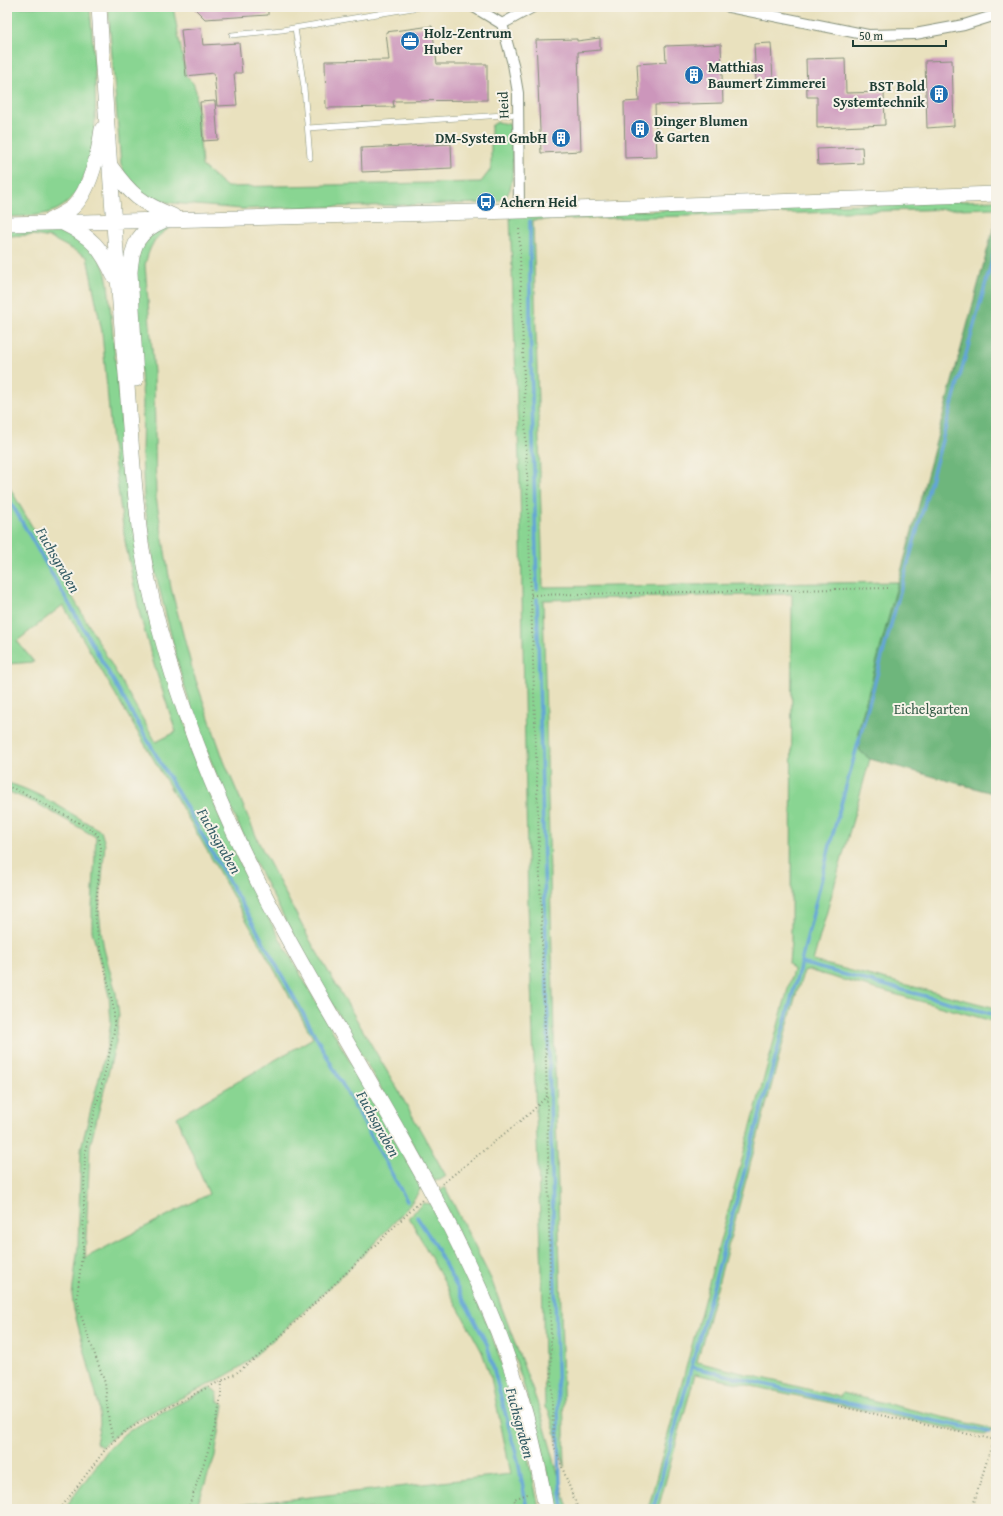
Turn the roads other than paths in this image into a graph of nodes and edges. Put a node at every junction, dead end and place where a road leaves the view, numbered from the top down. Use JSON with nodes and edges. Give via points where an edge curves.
{"nodes":[{"id":1,"x":99,"y":7,"type":"edge"},
{"id":2,"x":419,"y":7,"type":"edge"},
{"id":3,"x":474,"y":7,"type":"edge"},
{"id":4,"x":533,"y":7,"type":"edge"},
{"id":5,"x":729,"y":7,"type":"edge"},
{"id":6,"x":996,"y":15,"type":"edge"},
{"id":7,"x":502,"y":24,"type":"junction"},
{"id":8,"x":294,"y":28,"type":"junction"},
{"id":9,"x":232,"y":35,"type":"dead end"},
{"id":10,"x":105,"y":98,"type":"junction"},
{"id":11,"x":518,"y":114,"type":"junction"},
{"id":12,"x":308,"y":128,"type":"junction"},
{"id":13,"x":310,"y":158,"type":"dead end"},
{"id":14,"x":111,"y":167,"type":"junction"},
{"id":15,"x":996,"y":194,"type":"edge"},
{"id":16,"x":519,"y":211,"type":"junction"},
{"id":17,"x":174,"y":219,"type":"junction"},
{"id":18,"x":114,"y":220,"type":"junction"},
{"id":19,"x":60,"y":222,"type":"junction"},
{"id":20,"x":44,"y":223,"type":"junction"},
{"id":21,"x":7,"y":224,"type":"edge"},
{"id":22,"x":118,"y":286,"type":"junction"},
{"id":23,"x":131,"y":434,"type":"junction"},
{"id":24,"x":546,"y":1509,"type":"edge"}],
"edges":[{"from":1,"to":10,"type":"main road"},
{"from":2,"to":8,"type":"lane"},
{"from":3,"to":7,"type":"street"},
{"from":4,"to":7,"type":"street"},
{"from":5,"to":6,"type":"street","via":[[868,35],[915,34],[964,25]]},
{"from":7,"to":11,"type":"street","name":"Heid","via":[[514,64]]},
{"from":8,"to":9,"type":"lane"},
{"from":8,"to":12,"type":"lane"},
{"from":10,"to":14,"type":"main road"},
{"from":10,"to":20,"type":"main road","via":[[100,143],[86,188],[66,212]]},
{"from":11,"to":12,"type":"lane"},
{"from":11,"to":16,"type":"street","name":"Heid"},
{"from":12,"to":13,"type":"lane"},
{"from":14,"to":17,"type":"main road","via":[[133,195]]},
{"from":14,"to":18,"type":"main road"},
{"from":15,"to":16,"type":"main road"},
{"from":16,"to":17,"type":"main road"},
{"from":17,"to":18,"type":"main road"},
{"from":17,"to":23,"type":"main road","via":[[153,225],[141,235],[135,242],[131,256],[136,398]]},
{"from":18,"to":19,"type":"main road"},
{"from":18,"to":22,"type":"main road"},
{"from":19,"to":20,"type":"main road"},
{"from":19,"to":22,"type":"main road","via":[[82,232],[98,246]]},
{"from":20,"to":21,"type":"main road"},
{"from":22,"to":23,"type":"main road"},
{"from":23,"to":24,"type":"main road","via":[[137,509],[153,599],[169,659],[206,766],[276,919],[431,1193],[470,1269],[502,1345],[527,1418]]}]}
